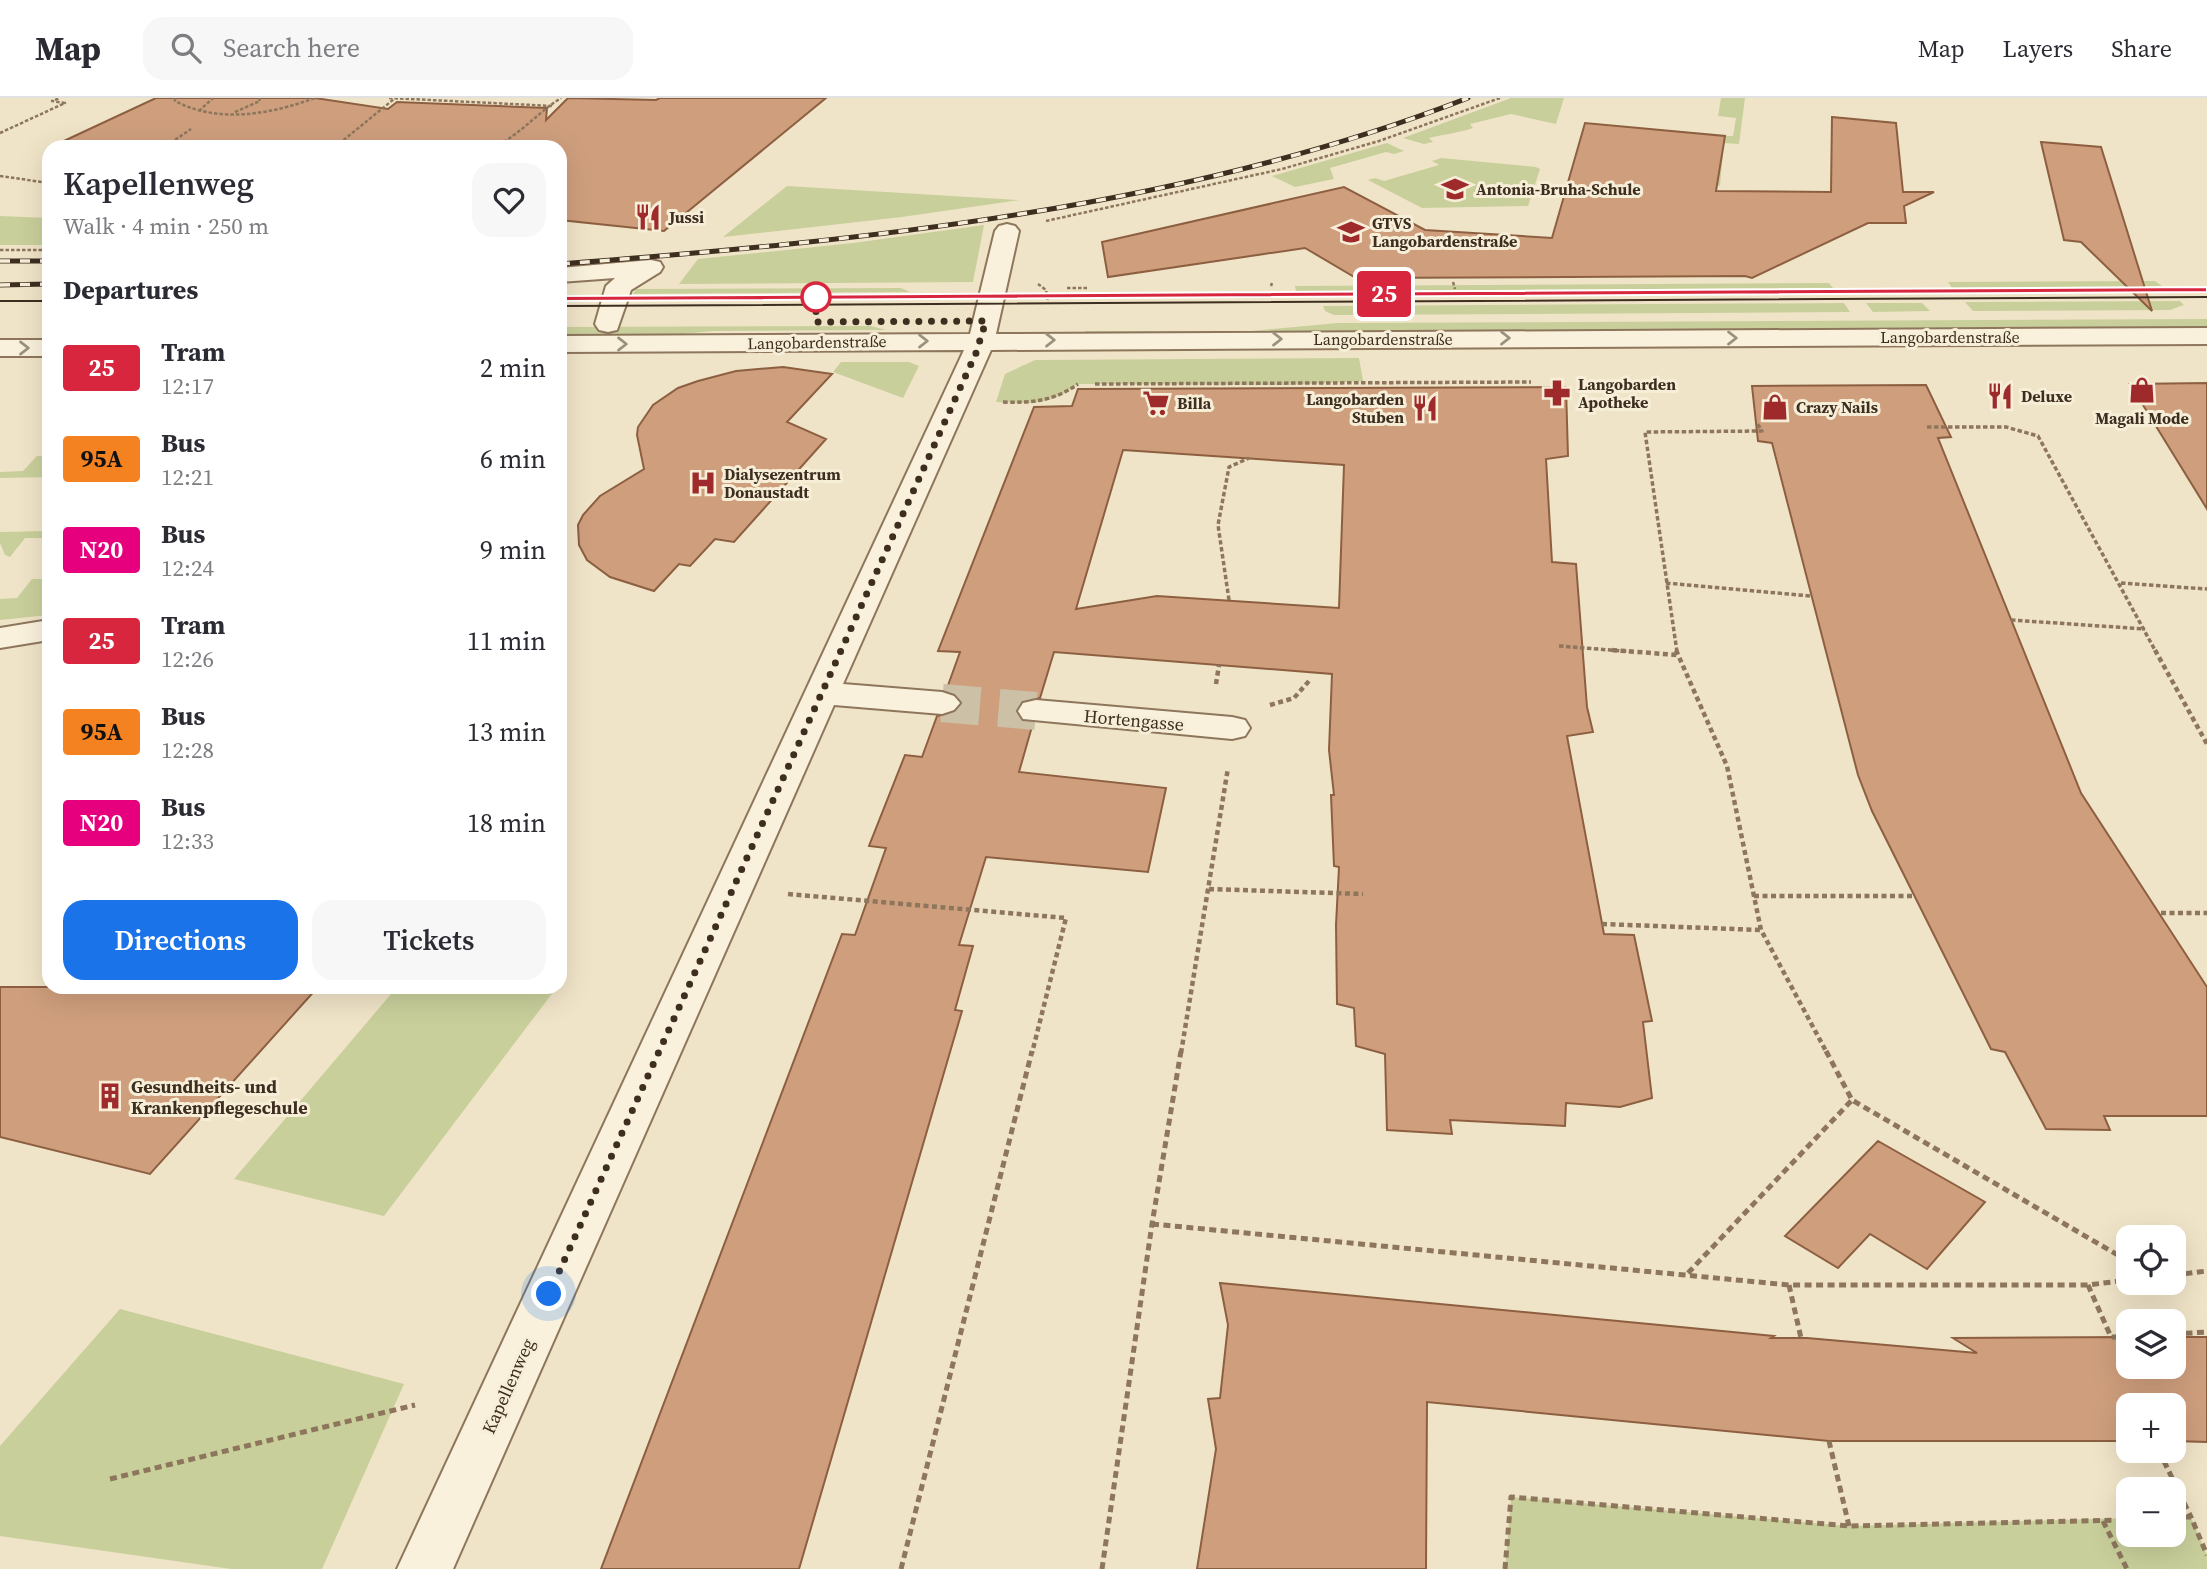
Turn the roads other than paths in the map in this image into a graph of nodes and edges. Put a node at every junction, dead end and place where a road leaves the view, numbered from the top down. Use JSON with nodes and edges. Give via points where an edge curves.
{"nodes":[{"id":1,"x":1007,"y":231,"type":"dead end"},
{"id":2,"x":567,"y":274,"type":"edge"},
{"id":3,"x":2207,"y":315,"type":"edge"},
{"id":4,"x":567,"y":324,"type":"edge"},
{"id":5,"x":608,"y":324,"type":"junction"},
{"id":6,"x":0,"y":327,"type":"edge"},
{"id":7,"x":42,"y":327,"type":"edge"},
{"id":8,"x":984,"y":331,"type":"junction"},
{"id":9,"x":2207,"y":336,"type":"edge"},
{"id":10,"x":567,"y":344,"type":"edge"},
{"id":11,"x":0,"y":348,"type":"edge"},
{"id":12,"x":42,"y":348,"type":"edge"},
{"id":13,"x":42,"y":631,"type":"edge"},
{"id":14,"x":0,"y":638,"type":"edge"},
{"id":15,"x":822,"y":693,"type":"junction"},
{"id":16,"x":942,"y":703,"type":"tunnel mouth"},
{"id":17,"x":1036,"y":711,"type":"tunnel mouth"},
{"id":18,"x":1232,"y":728,"type":"road end"},
{"id":19,"x":425,"y":1569,"type":"edge"}],
"edges":[{"from":1,"to":8,"type":"street","name":"Kapellenweg"},
{"from":2,"to":5,"type":"street","via":[[650,267],[620,286]]},
{"from":3,"to":8,"type":"street","name":"Langobardenstraße"},
{"from":4,"to":5,"type":"street","name":"Langobardenstraße"},
{"from":5,"to":8,"type":"street","name":"Langobardenstraße"},
{"from":6,"to":7,"type":"street"},
{"from":8,"to":9,"type":"street","name":"Langobardenstraße","one_way":true},
{"from":10,"to":8,"type":"street","name":"Langobardenstraße","one_way":true},
{"from":8,"to":15,"type":"street","name":"Kapellenweg"},
{"from":11,"to":12,"type":"street","one_way":true},
{"from":13,"to":14,"type":"street"},
{"from":15,"to":16,"type":"street"},
{"from":15,"to":19,"type":"street","name":"Kapellenweg"},
{"from":17,"to":18,"type":"street","name":"Hortengasse"}]}
